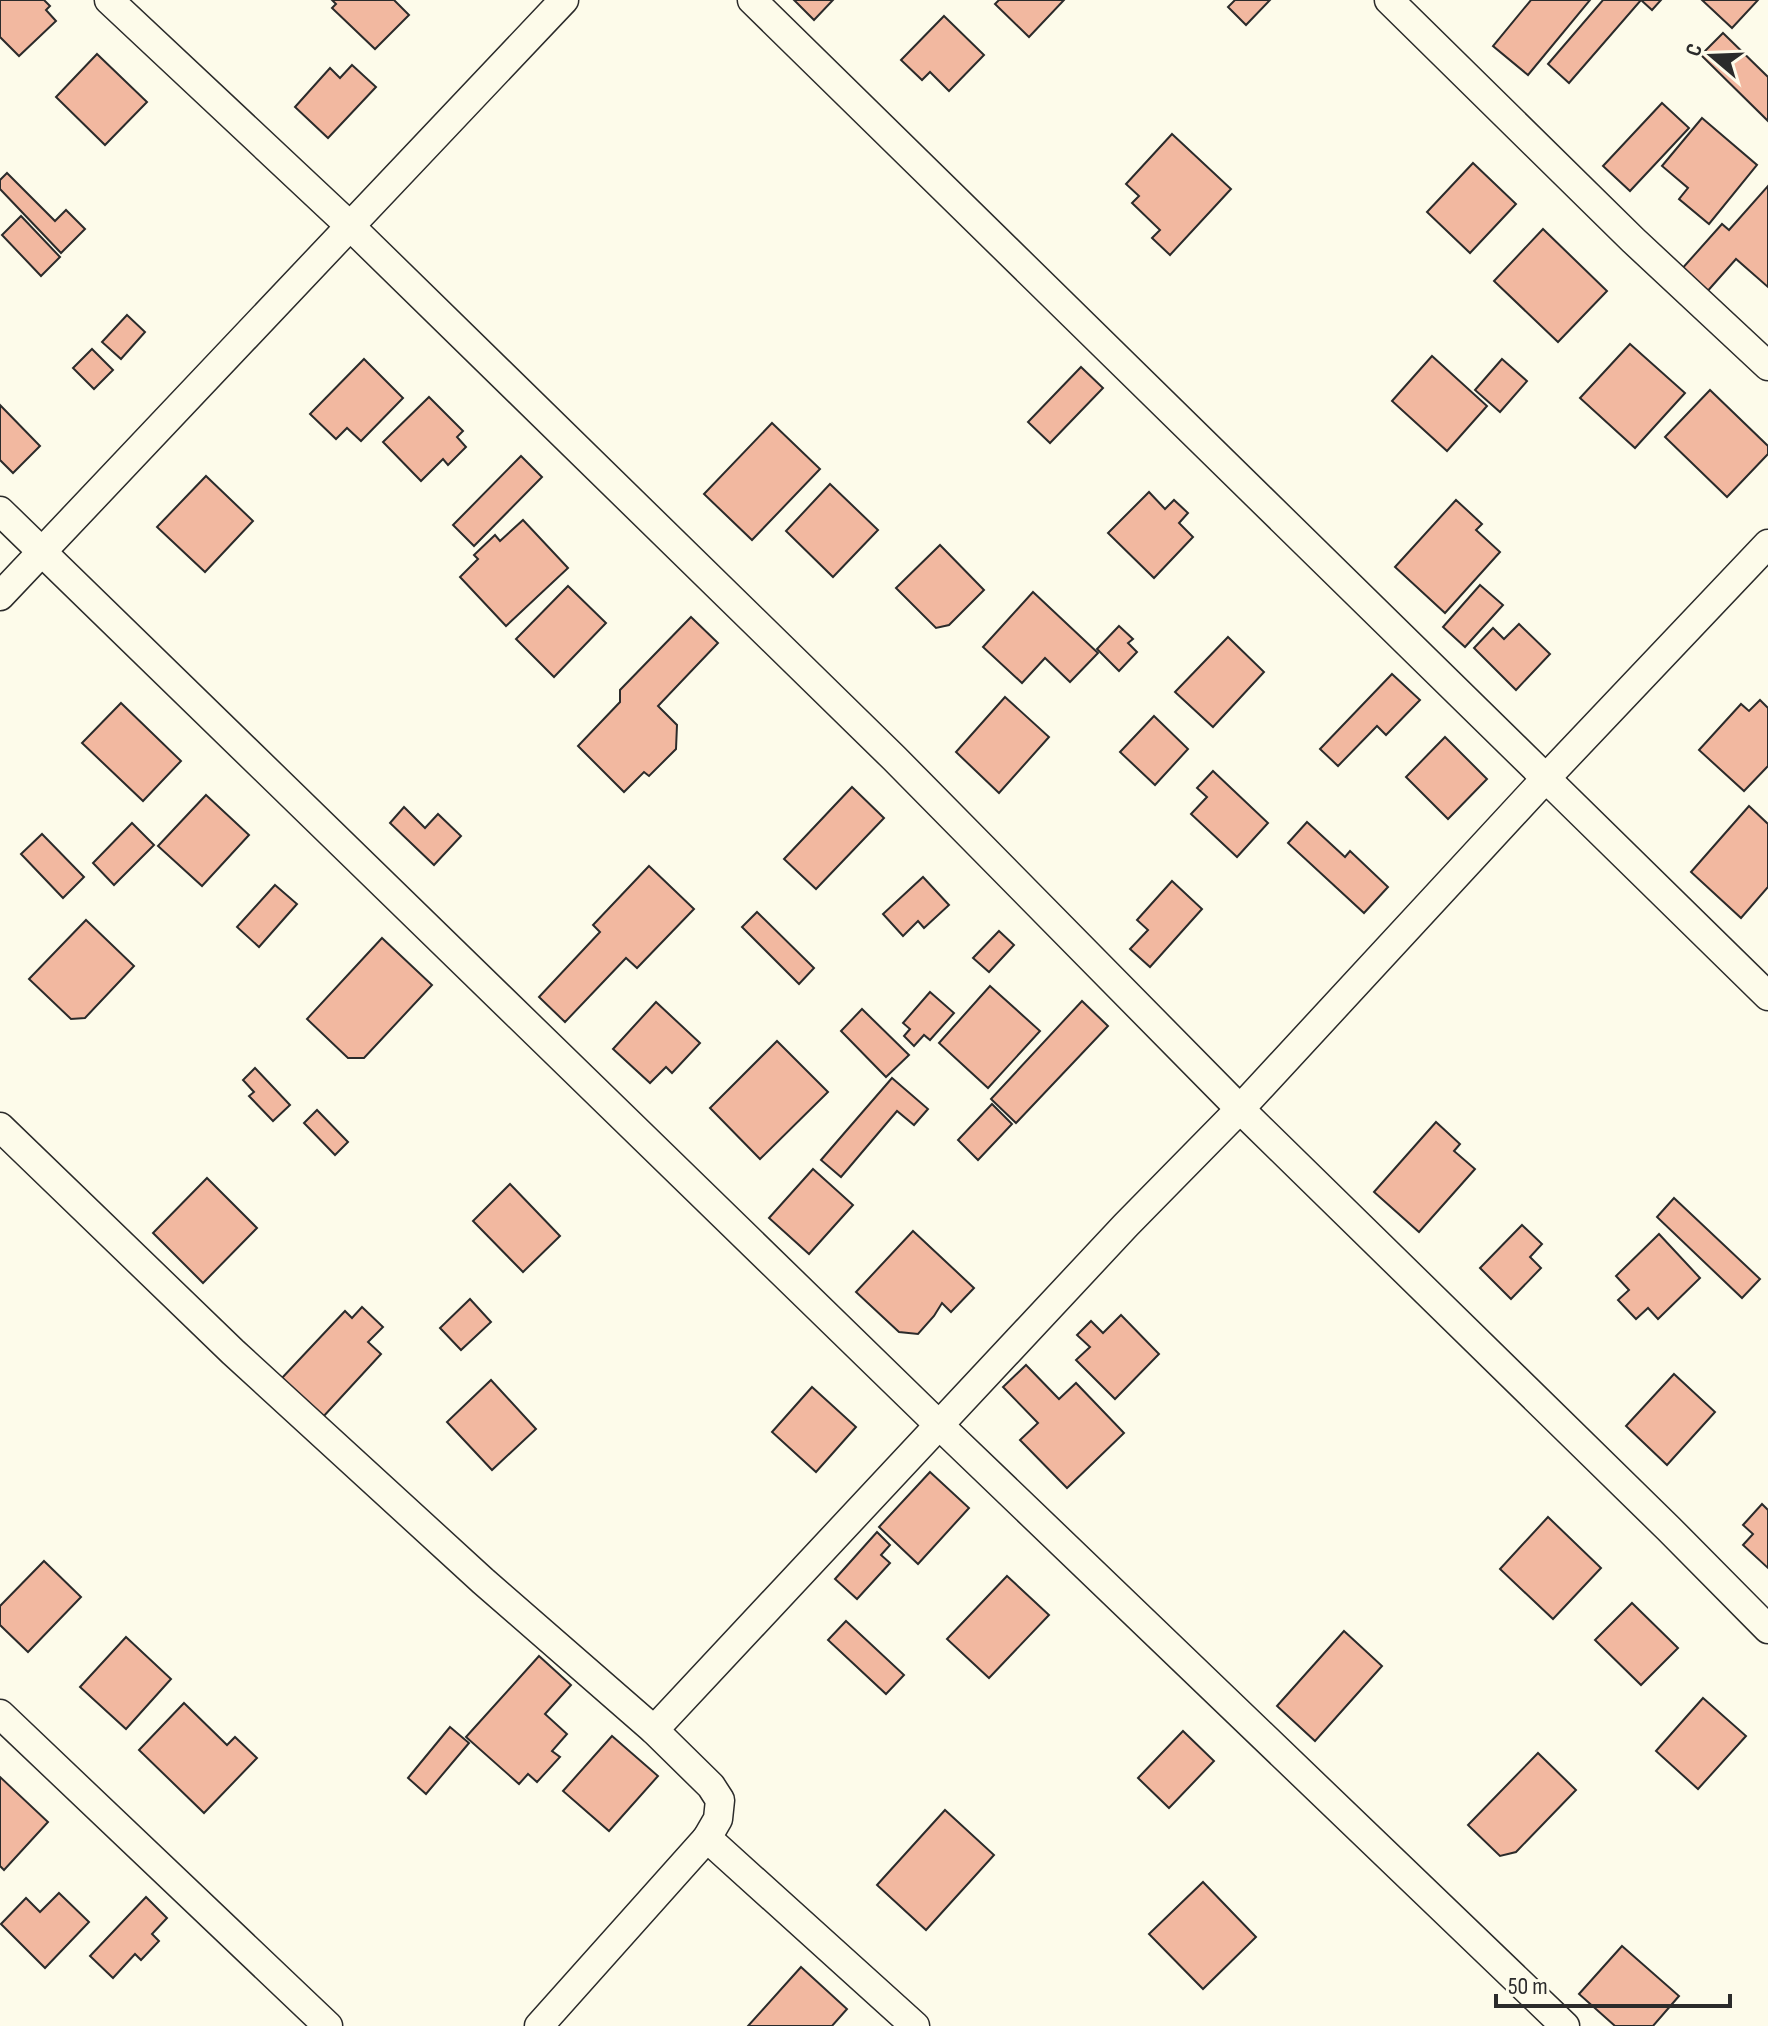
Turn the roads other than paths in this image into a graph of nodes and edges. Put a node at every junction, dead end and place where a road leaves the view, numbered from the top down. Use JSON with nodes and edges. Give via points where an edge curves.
{"nodes":[{"id":1,"x":109,"y":0,"type":"edge"},
{"id":2,"x":564,"y":0,"type":"edge"},
{"id":3,"x":752,"y":0,"type":"edge"},
{"id":4,"x":1389,"y":0,"type":"edge"},
{"id":5,"x":350,"y":226,"type":"junction"},
{"id":6,"x":1768,"y":366,"type":"edge"},
{"id":7,"x":0,"y":511,"type":"edge"},
{"id":8,"x":1768,"y":544,"type":"edge"},
{"id":9,"x":43,"y":552,"type":"junction"},
{"id":10,"x":0,"y":596,"type":"edge"},
{"id":11,"x":1547,"y":777,"type":"junction"},
{"id":12,"x":1768,"y":996,"type":"edge"},
{"id":13,"x":1240,"y":1109,"type":"junction"},
{"id":14,"x":0,"y":1127,"type":"edge"},
{"id":15,"x":939,"y":1425,"type":"junction"},
{"id":16,"x":1768,"y":1629,"type":"edge"},
{"id":17,"x":0,"y":1714,"type":"edge"},
{"id":18,"x":654,"y":1730,"type":"junction"},
{"id":19,"x":707,"y":1838,"type":"junction"},
{"id":20,"x":328,"y":2026,"type":"edge"},
{"id":21,"x":539,"y":2026,"type":"edge"},
{"id":22,"x":915,"y":2026,"type":"edge"},
{"id":23,"x":1565,"y":2026,"type":"edge"}],
"edges":[{"from":1,"to":5,"type":"street"},
{"from":2,"to":5,"type":"street"},
{"from":3,"to":11,"type":"street"},
{"from":4,"to":6,"type":"street"},
{"from":5,"to":9,"type":"street"},
{"from":5,"to":13,"type":"street","via":[[894,758]]},
{"from":7,"to":9,"type":"street"},
{"from":8,"to":11,"type":"street"},
{"from":9,"to":10,"type":"street"},
{"from":9,"to":15,"type":"street"},
{"from":11,"to":12,"type":"street"},
{"from":11,"to":13,"type":"street"},
{"from":13,"to":15,"type":"street"},
{"from":13,"to":16,"type":"street"},
{"from":14,"to":18,"type":"street","via":[[233,1352]]},
{"from":15,"to":18,"type":"street"},
{"from":15,"to":23,"type":"street"},
{"from":17,"to":20,"type":"street"},
{"from":18,"to":19,"type":"street","via":[[720,1800],[718,1819]]},
{"from":19,"to":21,"type":"street"},
{"from":19,"to":22,"type":"street"}]}
